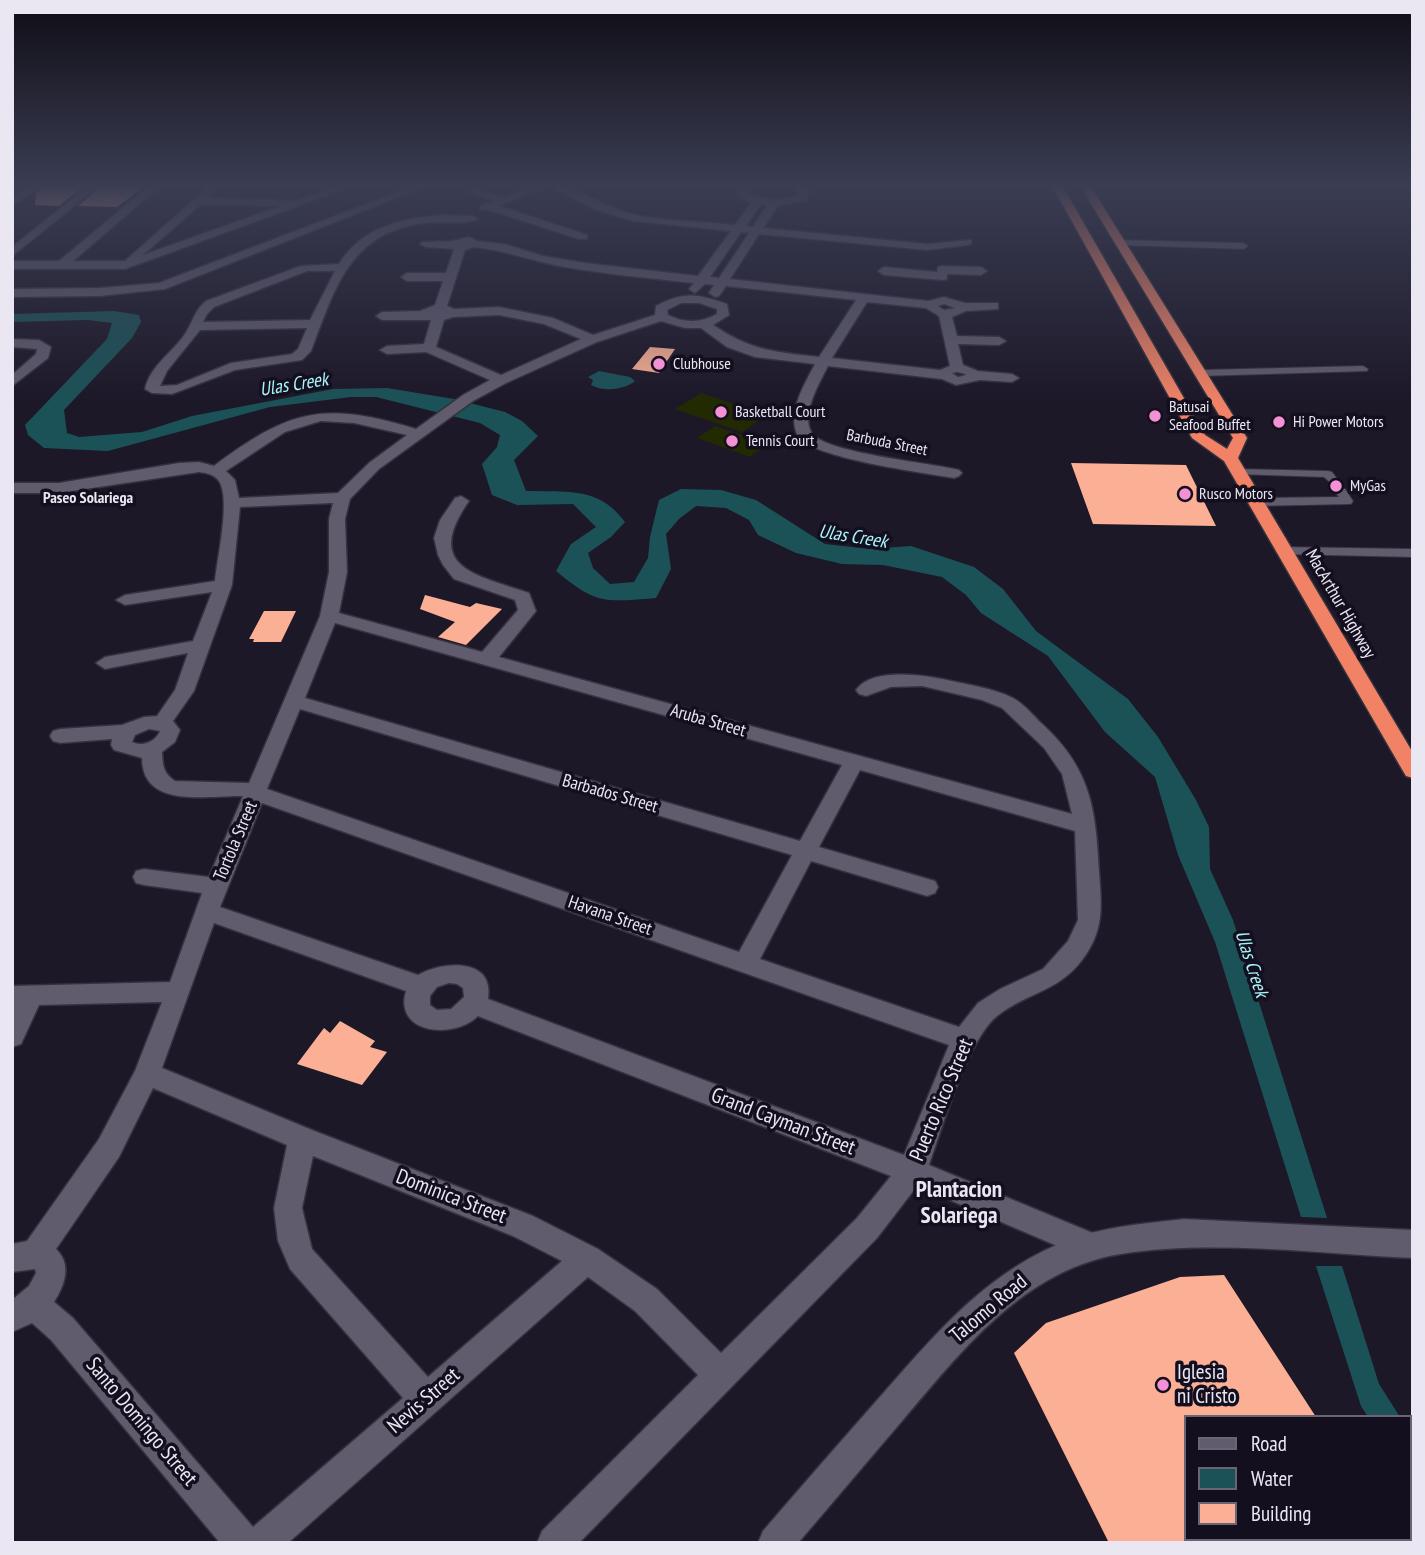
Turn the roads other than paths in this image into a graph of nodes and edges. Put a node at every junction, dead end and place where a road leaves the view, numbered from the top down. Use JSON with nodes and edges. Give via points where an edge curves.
{"nodes":[{"id":1,"x":68,"y":260,"type":"edge"},
{"id":2,"x":131,"y":260,"type":"edge"},
{"id":3,"x":141,"y":260,"type":"edge"},
{"id":4,"x":233,"y":260,"type":"edge"},
{"id":5,"x":348,"y":260,"type":"edge"},
{"id":6,"x":457,"y":260,"type":"edge"},
{"id":7,"x":645,"y":260,"type":"edge"},
{"id":8,"x":716,"y":260,"type":"edge"},
{"id":9,"x":737,"y":260,"type":"edge"},
{"id":10,"x":938,"y":260,"type":"edge"},
{"id":11,"x":1099,"y":260,"type":"edge"},
{"id":12,"x":1131,"y":260,"type":"edge"},
{"id":13,"x":12,"y":265,"type":"edge"},
{"id":14,"x":62,"y":265,"type":"junction"},
{"id":15,"x":125,"y":265,"type":"junction"},
{"id":16,"x":344,"y":267,"type":"junction"},
{"id":17,"x":884,"y":271,"type":"dead end"},
{"id":18,"x":981,"y":271,"type":"dead end"},
{"id":19,"x":943,"y":273,"type":"junction"},
{"id":20,"x":450,"y":277,"type":"junction"},
{"id":21,"x":407,"y":278,"type":"dead end"},
{"id":22,"x":701,"y":280,"type":"junction"},
{"id":23,"x":722,"y":282,"type":"junction"},
{"id":24,"x":787,"y":289,"type":"junction"},
{"id":25,"x":100,"y":292,"type":"junction"},
{"id":26,"x":12,"y":293,"type":"edge"},
{"id":27,"x":864,"y":297,"type":"junction"},
{"id":28,"x":688,"y":298,"type":"junction"},
{"id":29,"x":710,"y":300,"type":"junction"},
{"id":30,"x":777,"y":306,"type":"dead end"},
{"id":31,"x":939,"y":306,"type":"junction"},
{"id":32,"x":994,"y":306,"type":"dead end"},
{"id":33,"x":438,"y":314,"type":"junction"},
{"id":34,"x":382,"y":316,"type":"dead end"},
{"id":35,"x":662,"y":317,"type":"junction"},
{"id":36,"x":315,"y":324,"type":"junction"},
{"id":37,"x":703,"y":324,"type":"junction"},
{"id":38,"x":196,"y":326,"type":"junction"},
{"id":39,"x":592,"y":339,"type":"junction"},
{"id":40,"x":951,"y":340,"type":"junction"},
{"id":41,"x":999,"y":341,"type":"dead end"},
{"id":42,"x":12,"y":343,"type":"edge"},
{"id":43,"x":429,"y":348,"type":"junction"},
{"id":44,"x":387,"y":350,"type":"dead end"},
{"id":45,"x":823,"y":363,"type":"junction"},
{"id":46,"x":1363,"y":369,"type":"dead end"},
{"id":47,"x":951,"y":372,"type":"junction"},
{"id":48,"x":1201,"y":373,"type":"junction"},
{"id":49,"x":1012,"y":378,"type":"dead end"},
{"id":50,"x":501,"y":380,"type":"junction"},
{"id":51,"x":12,"y":382,"type":"edge"},
{"id":52,"x":418,"y":434,"type":"junction"},
{"id":53,"x":1234,"y":465,"type":"junction"},
{"id":54,"x":217,"y":471,"type":"junction"},
{"id":55,"x":954,"y":473,"type":"dead end"},
{"id":56,"x":1332,"y":480,"type":"dead end"},
{"id":57,"x":12,"y":488,"type":"edge"},
{"id":58,"x":1341,"y":492,"type":"dead end"},
{"id":59,"x":342,"y":498,"type":"junction"},
{"id":60,"x":461,"y":501,"type":"dead end"},
{"id":61,"x":1256,"y":502,"type":"junction"},
{"id":62,"x":232,"y":503,"type":"junction"},
{"id":63,"x":1285,"y":551,"type":"junction"},
{"id":64,"x":1413,"y":553,"type":"edge"},
{"id":65,"x":223,"y":585,"type":"junction"},
{"id":66,"x":125,"y":600,"type":"dead end"},
{"id":67,"x":329,"y":617,"type":"junction"},
{"id":68,"x":203,"y":645,"type":"junction"},
{"id":69,"x":485,"y":660,"type":"junction"},
{"id":70,"x":105,"y":663,"type":"dead end"},
{"id":71,"x":866,"y":690,"type":"dead end"},
{"id":72,"x":294,"y":701,"type":"junction"},
{"id":73,"x":162,"y":723,"type":"junction"},
{"id":74,"x":127,"y":731,"type":"junction"},
{"id":75,"x":60,"y":736,"type":"dead end"},
{"id":76,"x":152,"y":749,"type":"junction"},
{"id":77,"x":854,"y":762,"type":"junction"},
{"id":78,"x":1413,"y":771,"type":"edge"},
{"id":79,"x":257,"y":793,"type":"junction"},
{"id":80,"x":1086,"y":826,"type":"junction"},
{"id":81,"x":806,"y":852,"type":"junction"},
{"id":82,"x":144,"y":877,"type":"dead end"},
{"id":83,"x":216,"y":886,"type":"junction"},
{"id":84,"x":927,"y":887,"type":"dead end"},
{"id":85,"x":206,"y":911,"type":"junction"},
{"id":86,"x":745,"y":963,"type":"junction"},
{"id":87,"x":422,"y":986,"type":"junction"},
{"id":88,"x":179,"y":992,"type":"junction"},
{"id":89,"x":22,"y":995,"type":"edge"},
{"id":90,"x":474,"y":1004,"type":"junction"},
{"id":91,"x":12,"y":1036,"type":"edge"},
{"id":92,"x":964,"y":1040,"type":"junction"},
{"id":93,"x":147,"y":1073,"type":"junction"},
{"id":94,"x":302,"y":1139,"type":"junction"},
{"id":95,"x":912,"y":1171,"type":"junction"},
{"id":96,"x":1413,"y":1244,"type":"edge"},
{"id":97,"x":1090,"y":1246,"type":"junction"},
{"id":98,"x":24,"y":1256,"type":"edge"},
{"id":99,"x":587,"y":1259,"type":"junction"},
{"id":100,"x":23,"y":1311,"type":"edge"},
{"id":101,"x":721,"y":1376,"type":"junction"},
{"id":102,"x":426,"y":1399,"type":"junction"},
{"id":103,"x":243,"y":1543,"type":"edge"},
{"id":104,"x":261,"y":1543,"type":"edge"},
{"id":105,"x":554,"y":1543,"type":"edge"},
{"id":106,"x":775,"y":1543,"type":"edge"}],
"edges":[{"from":1,"to":14,"type":"street"},
{"from":2,"to":15,"type":"street"},
{"from":3,"to":15,"type":"street"},
{"from":4,"to":25,"type":"street","via":[[168,285]]},
{"from":5,"to":16,"type":"street"},
{"from":6,"to":20,"type":"street"},
{"from":7,"to":22,"type":"street"},
{"from":8,"to":22,"type":"street"},
{"from":9,"to":23,"type":"street"},
{"from":10,"to":19,"type":"street"},
{"from":11,"to":53,"type":"highway","name":"MacArthur Highway","via":[[1199,438]]},
{"from":12,"to":48,"type":"highway"},
{"from":13,"to":14,"type":"street"},
{"from":14,"to":15,"type":"street"},
{"from":15,"to":25,"type":"street"},
{"from":16,"to":36,"type":"street"},
{"from":16,"to":38,"type":"street","via":[[305,268],[249,288],[203,309]]},
{"from":17,"to":19,"type":"street"},
{"from":18,"to":19,"type":"street"},
{"from":19,"to":31,"type":"street"},
{"from":20,"to":21,"type":"street"},
{"from":20,"to":33,"type":"street"},
{"from":22,"to":23,"type":"street"},
{"from":22,"to":28,"type":"street"},
{"from":23,"to":24,"type":"street"},
{"from":23,"to":29,"type":"street"},
{"from":24,"to":27,"type":"street"},
{"from":24,"to":30,"type":"street"},
{"from":25,"to":26,"type":"street"},
{"from":27,"to":31,"type":"street"},
{"from":27,"to":45,"type":"street","name":"Barbuda Street"},
{"from":28,"to":29,"type":"street"},
{"from":28,"to":35,"type":"street","via":[[664,305]]},
{"from":29,"to":37,"type":"street","via":[[723,307],[723,315]]},
{"from":31,"to":32,"type":"street","via":[[952,302],[962,307]]},
{"from":31,"to":40,"type":"street"},
{"from":33,"to":34,"type":"street"},
{"from":33,"to":39,"type":"street","via":[[499,311],[530,316]]},
{"from":33,"to":43,"type":"street"},
{"from":35,"to":37,"type":"street","via":[[674,323]]},
{"from":35,"to":39,"type":"street"},
{"from":36,"to":38,"type":"street"},
{"from":36,"to":38,"type":"street","via":[[297,357],[243,364],[176,388],[152,389],[155,377]]},
{"from":37,"to":45,"type":"street","via":[[746,351]]},
{"from":39,"to":50,"type":"street"},
{"from":40,"to":41,"type":"street"},
{"from":40,"to":47,"type":"street"},
{"from":42,"to":51,"type":"street","via":[[44,347],[43,355]]},
{"from":43,"to":44,"type":"street"},
{"from":43,"to":50,"type":"street","via":[[445,359]]},
{"from":45,"to":47,"type":"street"},
{"from":45,"to":55,"type":"street","name":"Barbuda Street","via":[[801,412],[805,436],[839,452]]},
{"from":46,"to":48,"type":"lane"},
{"from":47,"to":49,"type":"street","via":[[962,382],[975,375]]},
{"from":48,"to":53,"type":"highway","via":[[1240,438]]},
{"from":50,"to":52,"type":"street"},
{"from":52,"to":54,"type":"street","via":[[371,422],[317,418],[270,434]]},
{"from":52,"to":59,"type":"street","via":[[374,466]]},
{"from":53,"to":56,"type":"lane","via":[[1328,474]]},
{"from":53,"to":61,"type":"highway","name":"MacArthur Highway"},
{"from":54,"to":57,"type":"street","via":[[179,468],[58,488]]},
{"from":54,"to":62,"type":"street","via":[[227,480]]},
{"from":58,"to":61,"type":"lane","via":[[1347,501]]},
{"from":59,"to":62,"type":"street"},
{"from":59,"to":67,"type":"street","name":"Tortola Street","via":[[337,519],[338,572]]},
{"from":60,"to":69,"type":"street","via":[[442,529],[441,539],[453,566],[460,575],[523,597],[527,604],[527,611]]},
{"from":61,"to":63,"type":"highway","name":"MacArthur Highway"},
{"from":62,"to":65,"type":"street"},
{"from":63,"to":64,"type":"lane"},
{"from":63,"to":78,"type":"highway","name":"MacArthur Highway"},
{"from":65,"to":66,"type":"street"},
{"from":65,"to":68,"type":"street"},
{"from":67,"to":69,"type":"street","name":"Aruba Street"},
{"from":67,"to":72,"type":"street","name":"Tortola Street"},
{"from":68,"to":70,"type":"street"},
{"from":68,"to":73,"type":"street","via":[[178,702]]},
{"from":69,"to":77,"type":"street","name":"Aruba Street"},
{"from":71,"to":80,"type":"street","name":"Puerto Rico Street","via":[[888,681],[922,680],[1009,704],[1051,743],[1072,773]]},
{"from":72,"to":79,"type":"street","name":"Tortola Street"},
{"from":72,"to":81,"type":"street","name":"Barbados Street"},
{"from":73,"to":74,"type":"street","via":[[140,724]]},
{"from":73,"to":76,"type":"street","via":[[169,735]]},
{"from":74,"to":75,"type":"street"},
{"from":74,"to":76,"type":"street","via":[[121,741],[125,749]]},
{"from":76,"to":79,"type":"street","name":"Havana Street","via":[[150,767],[155,778],[174,789]]},
{"from":77,"to":80,"type":"street","name":"Aruba Street"},
{"from":77,"to":81,"type":"street"},
{"from":79,"to":83,"type":"street","name":"Tortola Street"},
{"from":79,"to":86,"type":"street","name":"Havana Street"},
{"from":80,"to":92,"type":"street","name":"Puerto Rico Street","via":[[1090,920],[1078,947],[1052,976],[987,1010]]},
{"from":81,"to":84,"type":"street","name":"Barbados Street"},
{"from":81,"to":86,"type":"street"},
{"from":82,"to":83,"type":"street"},
{"from":83,"to":85,"type":"street","name":"Tortola Street"},
{"from":85,"to":87,"type":"street"},
{"from":85,"to":88,"type":"street","name":"Tortola Street"},
{"from":86,"to":92,"type":"street","name":"Havana Street"},
{"from":87,"to":90,"type":"street","via":[[438,975],[458,973],[474,982]]},
{"from":87,"to":90,"type":"street","via":[[416,1002],[424,1017],[438,1021],[459,1018]]},
{"from":88,"to":89,"type":"street"},
{"from":88,"to":93,"type":"street","name":"Tortola Street"},
{"from":89,"to":91,"type":"street"},
{"from":90,"to":95,"type":"street","name":"Grand Cayman Street"},
{"from":92,"to":95,"type":"street","name":"Puerto Rico Street"},
{"from":93,"to":94,"type":"street","name":"Dominica Street"},
{"from":93,"to":98,"type":"street","name":"Tortola Street","via":[[109,1147]]},
{"from":94,"to":99,"type":"street","name":"Dominica Street","via":[[523,1226]]},
{"from":94,"to":102,"type":"street","via":[[288,1209],[301,1259]]},
{"from":95,"to":97,"type":"street","name":"Grand Cayman Street"},
{"from":95,"to":101,"type":"street","name":"Puerto Rico Street","via":[[867,1228]]},
{"from":96,"to":97,"type":"street","name":"Talomo Road","via":[[1184,1233]]},
{"from":97,"to":106,"type":"street","name":"Talomo Road","via":[[1030,1274],[1000,1294],[953,1337]]},
{"from":98,"to":100,"type":"street","via":[[44,1258],[52,1273],[44,1295]]},
{"from":99,"to":101,"type":"street","name":"Dominica Street","via":[[646,1300]]},
{"from":99,"to":102,"type":"street","name":"Nevis Street"},
{"from":100,"to":103,"type":"street","name":"Santo Domingo Street","via":[[62,1329]]},
{"from":101,"to":105,"type":"street","name":"Puerto Rico Street"},
{"from":102,"to":104,"type":"street","name":"Nevis Street"}]}
